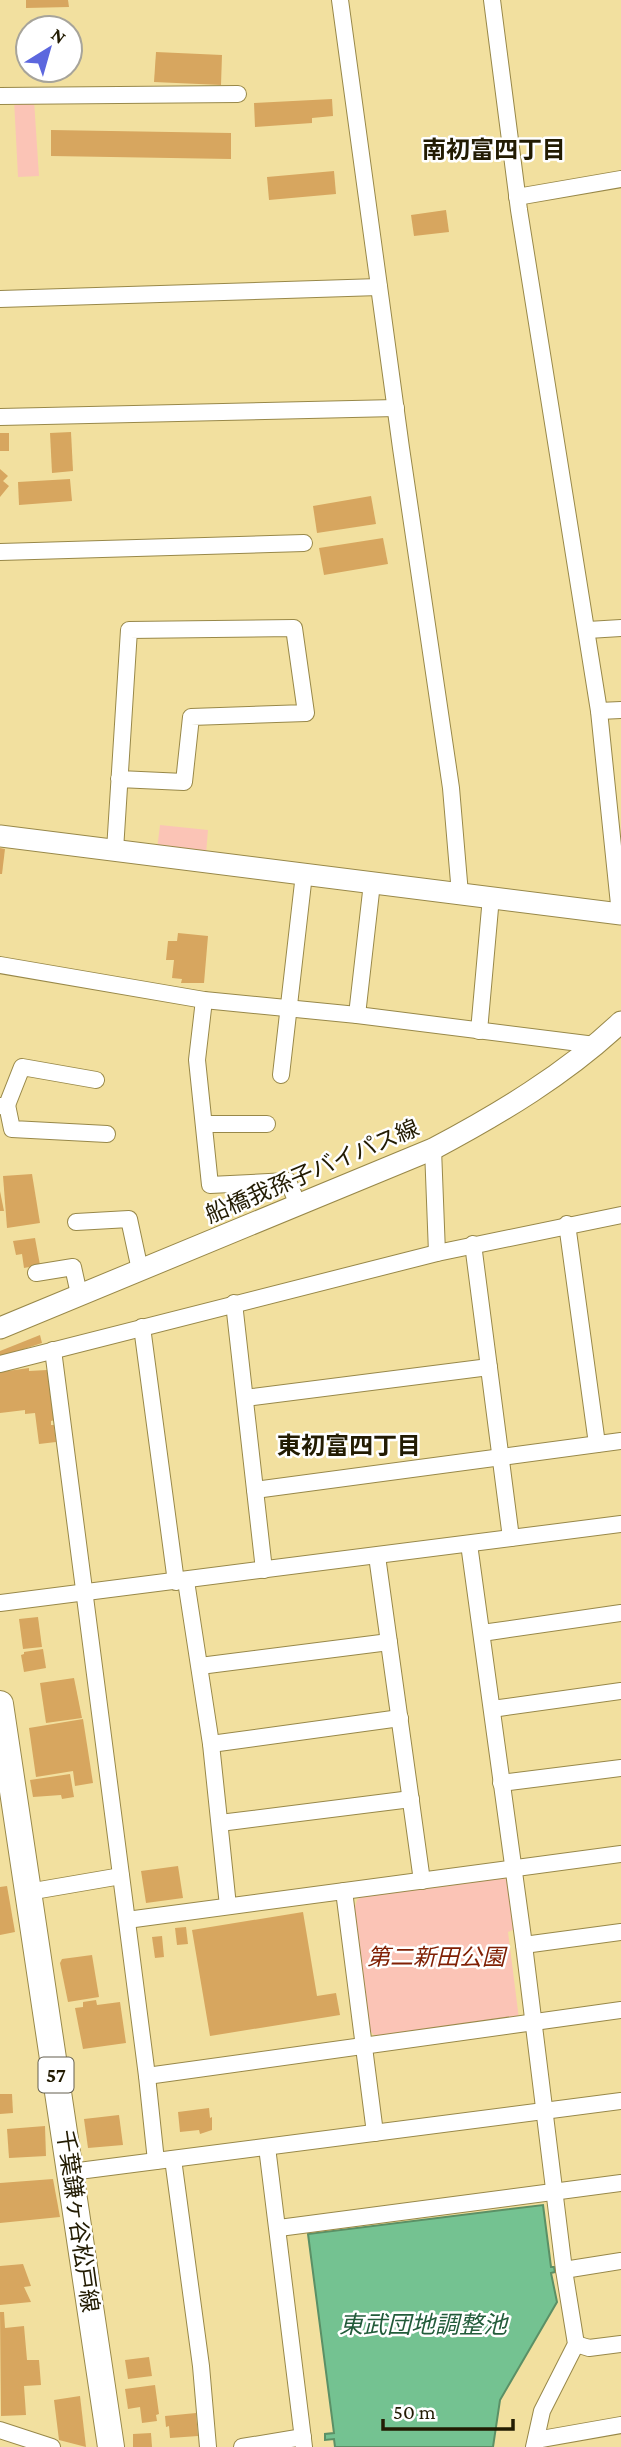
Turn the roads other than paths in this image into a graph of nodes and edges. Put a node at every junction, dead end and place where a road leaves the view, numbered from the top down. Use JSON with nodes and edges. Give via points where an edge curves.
{"nodes":[{"id":1,"x":340,"y":0,"type":"edge"},
{"id":2,"x":492,"y":0,"type":"edge"},
{"id":3,"x":238,"y":94,"type":"dead end"},
{"id":4,"x":0,"y":96,"type":"edge"},
{"id":5,"x":621,"y":179,"type":"edge"},
{"id":6,"x":517,"y":197,"type":"junction"},
{"id":7,"x":379,"y":287,"type":"junction"},
{"id":8,"x":0,"y":299,"type":"edge"},
{"id":9,"x":396,"y":408,"type":"junction"},
{"id":10,"x":0,"y":417,"type":"edge"},
{"id":11,"x":304,"y":543,"type":"dead end"},
{"id":12,"x":0,"y":552,"type":"edge"},
{"id":13,"x":621,"y":628,"type":"edge"},
{"id":14,"x":588,"y":630,"type":"junction"},
{"id":15,"x":621,"y":710,"type":"edge"},
{"id":16,"x":599,"y":711,"type":"junction"},
{"id":17,"x":119,"y":779,"type":"junction"},
{"id":18,"x":0,"y":836,"type":"edge"},
{"id":19,"x":115,"y":850,"type":"junction"},
{"id":20,"x":304,"y":874,"type":"junction"},
{"id":21,"x":372,"y":883,"type":"junction"},
{"id":22,"x":460,"y":894,"type":"junction"},
{"id":23,"x":491,"y":897,"type":"junction"},
{"id":24,"x":620,"y":914,"type":"edge"},
{"id":25,"x":0,"y":965,"type":"edge"},
{"id":26,"x":204,"y":1000,"type":"junction"},
{"id":27,"x":290,"y":1008,"type":"junction"},
{"id":28,"x":357,"y":1015,"type":"junction"},
{"id":29,"x":621,"y":1022,"type":"edge"},
{"id":30,"x":479,"y":1031,"type":"junction"},
{"id":31,"x":595,"y":1045,"type":"junction"},
{"id":32,"x":281,"y":1075,"type":"dead end"},
{"id":33,"x":96,"y":1080,"type":"dead end"},
{"id":34,"x":4,"y":1105,"type":"edge"},
{"id":35,"x":204,"y":1124,"type":"junction"},
{"id":36,"x":267,"y":1124,"type":"dead end"},
{"id":37,"x":107,"y":1134,"type":"dead end"},
{"id":38,"x":433,"y":1150,"type":"junction"},
{"id":39,"x":298,"y":1205,"type":"junction"},
{"id":40,"x":621,"y":1215,"type":"edge"},
{"id":41,"x":76,"y":1222,"type":"dead end"},
{"id":42,"x":567,"y":1224,"type":"junction"},
{"id":43,"x":473,"y":1244,"type":"junction"},
{"id":44,"x":437,"y":1253,"type":"junction"},
{"id":45,"x":140,"y":1270,"type":"junction"},
{"id":46,"x":36,"y":1273,"type":"dead end"},
{"id":47,"x":79,"y":1294,"type":"junction"},
{"id":48,"x":234,"y":1303,"type":"junction"},
{"id":49,"x":142,"y":1327,"type":"junction"},
{"id":50,"x":0,"y":1328,"type":"edge"},
{"id":51,"x":53,"y":1350,"type":"junction"},
{"id":52,"x":0,"y":1364,"type":"edge"},
{"id":53,"x":488,"y":1367,"type":"junction"},
{"id":54,"x":245,"y":1398,"type":"junction"},
{"id":55,"x":621,"y":1441,"type":"edge"},
{"id":56,"x":597,"y":1444,"type":"junction"},
{"id":57,"x":500,"y":1457,"type":"junction"},
{"id":58,"x":255,"y":1490,"type":"junction"},
{"id":59,"x":621,"y":1524,"type":"edge"},
{"id":60,"x":511,"y":1538,"type":"junction"},
{"id":61,"x":469,"y":1544,"type":"junction"},
{"id":62,"x":377,"y":1556,"type":"junction"},
{"id":63,"x":264,"y":1570,"type":"junction"},
{"id":64,"x":181,"y":1582,"type":"junction"},
{"id":65,"x":84,"y":1594,"type":"junction"},
{"id":66,"x":0,"y":1604,"type":"edge"},
{"id":67,"x":621,"y":1613,"type":"edge"},
{"id":68,"x":482,"y":1633,"type":"junction"},
{"id":69,"x":389,"y":1642,"type":"junction"},
{"id":70,"x":200,"y":1666,"type":"junction"},
{"id":71,"x":621,"y":1690,"type":"edge"},
{"id":72,"x":0,"y":1704,"type":"edge"},
{"id":73,"x":492,"y":1709,"type":"junction"},
{"id":74,"x":400,"y":1718,"type":"junction"},
{"id":75,"x":211,"y":1744,"type":"junction"},
{"id":76,"x":621,"y":1768,"type":"edge"},
{"id":77,"x":501,"y":1783,"type":"junction"},
{"id":78,"x":411,"y":1799,"type":"junction"},
{"id":79,"x":220,"y":1823,"type":"junction"},
{"id":80,"x":621,"y":1854,"type":"edge"},
{"id":81,"x":513,"y":1868,"type":"junction"},
{"id":82,"x":121,"y":1877,"type":"junction"},
{"id":83,"x":422,"y":1881,"type":"junction"},
{"id":84,"x":344,"y":1891,"type":"junction"},
{"id":85,"x":28,"y":1892,"type":"junction"},
{"id":86,"x":228,"y":1906,"type":"junction"},
{"id":87,"x":127,"y":1920,"type":"junction"},
{"id":88,"x":621,"y":1932,"type":"edge"},
{"id":89,"x":524,"y":1945,"type":"junction"},
{"id":90,"x":621,"y":2010,"type":"edge"},
{"id":91,"x":533,"y":2022,"type":"junction"},
{"id":92,"x":363,"y":2044,"type":"junction"},
{"id":93,"x":147,"y":2076,"type":"junction"},
{"id":94,"x":621,"y":2101,"type":"edge"},
{"id":95,"x":545,"y":2111,"type":"junction"},
{"id":96,"x":375,"y":2133,"type":"junction"},
{"id":97,"x":267,"y":2147,"type":"junction"},
{"id":98,"x":165,"y":2160,"type":"junction"},
{"id":99,"x":71,"y":2172,"type":"junction"},
{"id":100,"x":621,"y":2183,"type":"edge"},
{"id":101,"x":556,"y":2192,"type":"junction"},
{"id":102,"x":279,"y":2228,"type":"junction"},
{"id":103,"x":621,"y":2261,"type":"edge"},
{"id":104,"x":564,"y":2270,"type":"junction"},
{"id":105,"x":576,"y":2344,"type":"junction"},
{"id":106,"x":621,"y":2344,"type":"edge"},
{"id":107,"x":621,"y":2425,"type":"edge"},
{"id":108,"x":0,"y":2430,"type":"edge"},
{"id":109,"x":304,"y":2442,"type":"edge"},
{"id":110,"x":535,"y":2443,"type":"edge"},
{"id":111,"x":52,"y":2447,"type":"edge"},
{"id":112,"x":111,"y":2447,"type":"edge"},
{"id":113,"x":208,"y":2447,"type":"edge"},
{"id":114,"x":242,"y":2447,"type":"edge"}],
"edges":[{"from":1,"to":7,"type":"street"},
{"from":2,"to":6,"type":"street"},
{"from":3,"to":4,"type":"street"},
{"from":5,"to":6,"type":"street"},
{"from":6,"to":14,"type":"street"},
{"from":7,"to":8,"type":"street"},
{"from":7,"to":9,"type":"street"},
{"from":9,"to":10,"type":"street"},
{"from":9,"to":22,"type":"street","via":[[451,788]]},
{"from":11,"to":12,"type":"street"},
{"from":13,"to":14,"type":"street"},
{"from":14,"to":16,"type":"street"},
{"from":15,"to":16,"type":"street"},
{"from":16,"to":24,"type":"street"},
{"from":17,"to":17,"type":"street","via":[[129,630],[294,628],[306,713],[191,718],[184,782]]},
{"from":17,"to":19,"type":"street"},
{"from":18,"to":19,"type":"street"},
{"from":19,"to":20,"type":"street"},
{"from":20,"to":21,"type":"street"},
{"from":20,"to":27,"type":"street"},
{"from":21,"to":22,"type":"street"},
{"from":21,"to":28,"type":"street"},
{"from":22,"to":23,"type":"street"},
{"from":23,"to":24,"type":"street"},
{"from":23,"to":30,"type":"street"},
{"from":25,"to":26,"type":"street"},
{"from":26,"to":27,"type":"street"},
{"from":26,"to":35,"type":"street","via":[[197,1059]]},
{"from":27,"to":28,"type":"street"},
{"from":27,"to":32,"type":"street"},
{"from":28,"to":30,"type":"street"},
{"from":29,"to":31,"type":"street","name":"船橋我孫子バイパス線"},
{"from":30,"to":31,"type":"street"},
{"from":31,"to":38,"type":"street","name":"船橋我孫子バイパス線","via":[[532,1091]]},
{"from":33,"to":34,"type":"street","via":[[22,1067]]},
{"from":34,"to":37,"type":"street","via":[[12,1129]]},
{"from":35,"to":36,"type":"street"},
{"from":35,"to":39,"type":"street","via":[[210,1185],[288,1181]]},
{"from":38,"to":39,"type":"street","name":"船橋我孫子バイパス線"},
{"from":38,"to":44,"type":"street"},
{"from":39,"to":45,"type":"street","name":"船橋我孫子バイパス線"},
{"from":40,"to":42,"type":"street"},
{"from":41,"to":45,"type":"street","via":[[129,1219]]},
{"from":42,"to":43,"type":"street"},
{"from":42,"to":56,"type":"street"},
{"from":43,"to":44,"type":"street"},
{"from":43,"to":53,"type":"street"},
{"from":44,"to":48,"type":"street"},
{"from":45,"to":47,"type":"street","name":"船橋我孫子バイパス線"},
{"from":46,"to":47,"type":"street","via":[[73,1267]]},
{"from":47,"to":50,"type":"street","name":"船橋我孫子バイパス線"},
{"from":48,"to":49,"type":"street"},
{"from":48,"to":54,"type":"street"},
{"from":49,"to":51,"type":"street"},
{"from":49,"to":64,"type":"street"},
{"from":51,"to":52,"type":"street"},
{"from":51,"to":65,"type":"street"},
{"from":53,"to":54,"type":"street"},
{"from":53,"to":57,"type":"street"},
{"from":54,"to":58,"type":"street"},
{"from":55,"to":56,"type":"street"},
{"from":56,"to":57,"type":"street"},
{"from":57,"to":58,"type":"street"},
{"from":57,"to":60,"type":"street"},
{"from":58,"to":63,"type":"street"},
{"from":59,"to":60,"type":"street"},
{"from":60,"to":61,"type":"street"},
{"from":61,"to":62,"type":"street"},
{"from":61,"to":68,"type":"street"},
{"from":62,"to":63,"type":"street"},
{"from":62,"to":69,"type":"street"},
{"from":63,"to":64,"type":"street"},
{"from":64,"to":65,"type":"street"},
{"from":64,"to":70,"type":"street"},
{"from":65,"to":66,"type":"street"},
{"from":65,"to":82,"type":"street"},
{"from":67,"to":68,"type":"street"},
{"from":68,"to":73,"type":"street"},
{"from":69,"to":70,"type":"street"},
{"from":69,"to":74,"type":"street"},
{"from":70,"to":75,"type":"street"},
{"from":71,"to":73,"type":"street"},
{"from":72,"to":85,"type":"main road","name":"千葉鎌ヶ谷松戸線","number":"57"},
{"from":73,"to":77,"type":"street"},
{"from":74,"to":75,"type":"street"},
{"from":74,"to":78,"type":"street"},
{"from":75,"to":79,"type":"street"},
{"from":76,"to":77,"type":"street"},
{"from":77,"to":81,"type":"street"},
{"from":78,"to":79,"type":"street"},
{"from":78,"to":83,"type":"street"},
{"from":79,"to":86,"type":"street"},
{"from":80,"to":81,"type":"street"},
{"from":81,"to":83,"type":"street"},
{"from":81,"to":89,"type":"street"},
{"from":82,"to":85,"type":"street"},
{"from":82,"to":87,"type":"street"},
{"from":83,"to":84,"type":"street"},
{"from":84,"to":86,"type":"street"},
{"from":84,"to":92,"type":"street"},
{"from":85,"to":99,"type":"main road","name":"千葉鎌ヶ谷松戸線","number":"57"},
{"from":86,"to":87,"type":"street"},
{"from":87,"to":93,"type":"street"},
{"from":88,"to":89,"type":"street"},
{"from":89,"to":91,"type":"street"},
{"from":90,"to":91,"type":"street"},
{"from":91,"to":92,"type":"street"},
{"from":91,"to":95,"type":"street"},
{"from":92,"to":93,"type":"street"},
{"from":92,"to":96,"type":"street"},
{"from":93,"to":98,"type":"street"},
{"from":94,"to":95,"type":"street"},
{"from":95,"to":96,"type":"street"},
{"from":95,"to":101,"type":"street"},
{"from":96,"to":97,"type":"street"},
{"from":97,"to":98,"type":"street"},
{"from":97,"to":102,"type":"street"},
{"from":98,"to":99,"type":"street"},
{"from":98,"to":113,"type":"street","via":[[201,2366]]},
{"from":99,"to":112,"type":"main road","name":"千葉鎌ヶ谷松戸線","number":"57"},
{"from":100,"to":101,"type":"street"},
{"from":101,"to":102,"type":"street"},
{"from":101,"to":104,"type":"street"},
{"from":102,"to":109,"type":"street"},
{"from":103,"to":104,"type":"street"},
{"from":104,"to":105,"type":"street"},
{"from":105,"to":106,"type":"street","via":[[589,2348]]},
{"from":105,"to":110,"type":"street","via":[[542,2411]]},
{"from":107,"to":110,"type":"street"},
{"from":108,"to":111,"type":"street"},
{"from":109,"to":114,"type":"street"}]}
